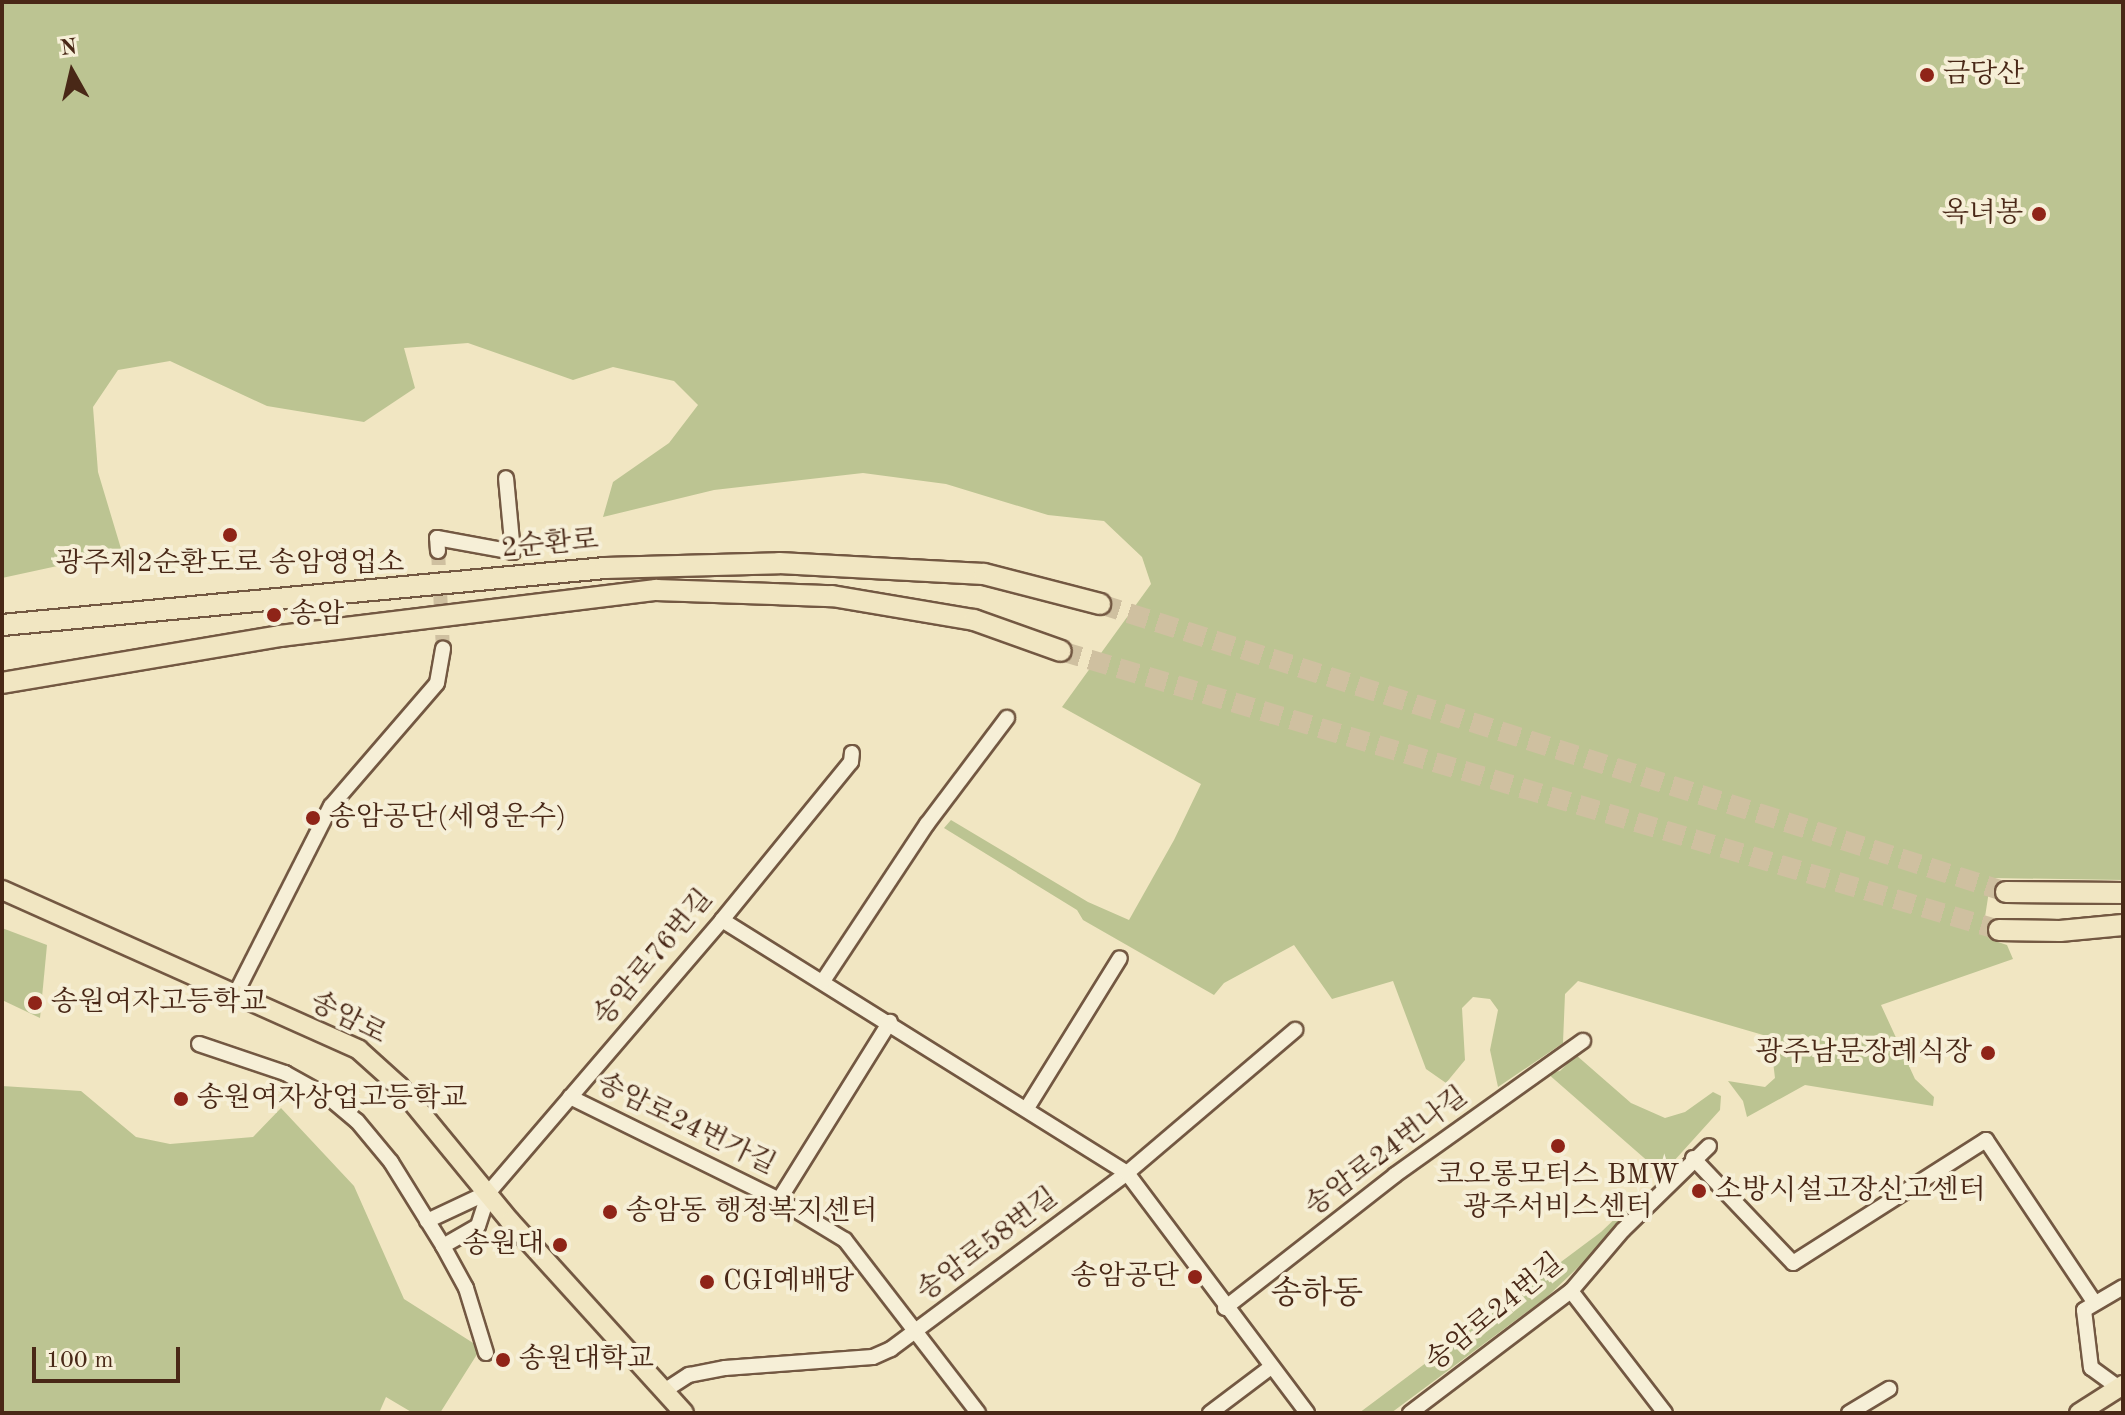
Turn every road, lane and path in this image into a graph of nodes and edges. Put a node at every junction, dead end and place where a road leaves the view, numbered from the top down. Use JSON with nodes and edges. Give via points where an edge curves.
{"nodes":[{"id":1,"x":506,"y":478,"type":"dead end"},
{"id":2,"x":438,"y":551,"type":"dead end"},
{"id":3,"x":1100,"y":604,"type":"tunnel mouth"},
{"id":4,"x":2,"y":625,"type":"edge"},
{"id":5,"x":443,"y":649,"type":"tunnel mouth"},
{"id":6,"x":1061,"y":651,"type":"tunnel mouth"},
{"id":7,"x":2,"y":683,"type":"edge"},
{"id":8,"x":1007,"y":718,"type":"dead end"},
{"id":9,"x":852,"y":753,"type":"dead end"},
{"id":10,"x":2,"y":890,"type":"edge"},
{"id":11,"x":2006,"y":892,"type":"tunnel mouth"},
{"id":12,"x":2123,"y":893,"type":"edge"},
{"id":13,"x":722,"y":920,"type":"junction"},
{"id":14,"x":2123,"y":925,"type":"edge"},
{"id":15,"x":1999,"y":930,"type":"tunnel mouth"},
{"id":16,"x":1120,"y":958,"type":"dead end"},
{"id":17,"x":823,"y":981,"type":"junction"},
{"id":18,"x":235,"y":995,"type":"junction"},
{"id":19,"x":890,"y":1022,"type":"junction"},
{"id":20,"x":1295,"y":1030,"type":"dead end"},
{"id":21,"x":1583,"y":1041,"type":"dead end"},
{"id":22,"x":199,"y":1044,"type":"dead end"},
{"id":23,"x":570,"y":1097,"type":"junction"},
{"id":24,"x":1027,"y":1108,"type":"junction"},
{"id":25,"x":1709,"y":1146,"type":"dead end"},
{"id":26,"x":1693,"y":1158,"type":"junction"},
{"id":27,"x":1127,"y":1173,"type":"junction"},
{"id":28,"x":489,"y":1192,"type":"junction"},
{"id":29,"x":779,"y":1200,"type":"junction"},
{"id":30,"x":427,"y":1221,"type":"junction"},
{"id":31,"x":443,"y":1246,"type":"junction"},
{"id":32,"x":2123,"y":1287,"type":"edge"},
{"id":33,"x":1571,"y":1291,"type":"junction"},
{"id":34,"x":2094,"y":1302,"type":"junction"},
{"id":35,"x":1225,"y":1308,"type":"junction"},
{"id":36,"x":915,"y":1332,"type":"junction"},
{"id":37,"x":486,"y":1353,"type":"dead end"},
{"id":38,"x":1271,"y":1367,"type":"junction"},
{"id":39,"x":2121,"y":1387,"type":"edge"},
{"id":40,"x":1889,"y":1389,"type":"dead end"},
{"id":41,"x":664,"y":1391,"type":"junction"},
{"id":42,"x":684,"y":1413,"type":"edge"},
{"id":43,"x":978,"y":1413,"type":"edge"},
{"id":44,"x":1210,"y":1413,"type":"edge"},
{"id":45,"x":1307,"y":1413,"type":"edge"},
{"id":46,"x":1410,"y":1413,"type":"edge"},
{"id":47,"x":1665,"y":1413,"type":"edge"},
{"id":48,"x":1849,"y":1413,"type":"edge"},
{"id":49,"x":2079,"y":1413,"type":"edge"}],
"edges":[{"from":1,"to":2,"type":"street","via":[[513,552],[437,538]]},
{"from":3,"to":4,"type":"highway","name":"2순환로","via":[[1037,584],[970,572],[779,563],[605,568]]},
{"from":5,"to":18,"type":"street","via":[[437,683],[331,806]]},
{"from":6,"to":7,"type":"highway","name":"2순환로","via":[[974,620],[832,596],[656,590],[280,636]]},
{"from":8,"to":17,"type":"street","via":[[918,837]]},
{"from":9,"to":13,"type":"street","name":"송암로76번길","via":[[851,762]]},
{"from":10,"to":18,"type":"main road","name":"송암로"},
{"from":11,"to":12,"type":"highway"},
{"from":13,"to":17,"type":"street"},
{"from":13,"to":23,"type":"street","name":"송암로76번길"},
{"from":14,"to":15,"type":"highway"},
{"from":16,"to":24,"type":"street"},
{"from":17,"to":19,"type":"street"},
{"from":18,"to":28,"type":"main road","name":"송암로","via":[[359,1050],[399,1086]]},
{"from":19,"to":24,"type":"street"},
{"from":19,"to":29,"type":"street","name":"송암로24번가길"},
{"from":20,"to":27,"type":"street","name":"송암로58번길"},
{"from":21,"to":35,"type":"street","name":"송암로24번나길","via":[[1395,1175]]},
{"from":22,"to":30,"type":"street","via":[[285,1073],[328,1097],[382,1149]]},
{"from":23,"to":28,"type":"street","name":"송암로76번길"},
{"from":23,"to":29,"type":"street","name":"송암로24번가길"},
{"from":24,"to":27,"type":"street"},
{"from":25,"to":26,"type":"street","name":"송암로24번길"},
{"from":26,"to":33,"type":"street","name":"송암로24번길"},
{"from":26,"to":34,"type":"street","via":[[1793,1263],[1986,1140]]},
{"from":27,"to":35,"type":"street"},
{"from":27,"to":36,"type":"street","name":"송암로58번길"},
{"from":28,"to":30,"type":"street"},
{"from":28,"to":31,"type":"street","via":[[478,1226]]},
{"from":28,"to":41,"type":"main road","name":"송암로"},
{"from":29,"to":36,"type":"street","name":"송암로24번가길","via":[[845,1240]]},
{"from":30,"to":31,"type":"street"},
{"from":31,"to":37,"type":"street","via":[[466,1288]]},
{"from":32,"to":34,"type":"street"},
{"from":33,"to":46,"type":"street","name":"송암로24번길"},
{"from":33,"to":47,"type":"street"},
{"from":34,"to":39,"type":"street","via":[[2084,1310],[2087,1358],[2096,1375]]},
{"from":35,"to":38,"type":"street"},
{"from":36,"to":41,"type":"street","name":"송암로58번길","via":[[873,1357],[725,1368],[689,1375]]},
{"from":36,"to":43,"type":"street","name":"송암로24번가길"},
{"from":38,"to":44,"type":"street"},
{"from":38,"to":45,"type":"street"},
{"from":39,"to":49,"type":"main road"},
{"from":40,"to":48,"type":"street"},
{"from":41,"to":42,"type":"main road","name":"송암로"}]}
